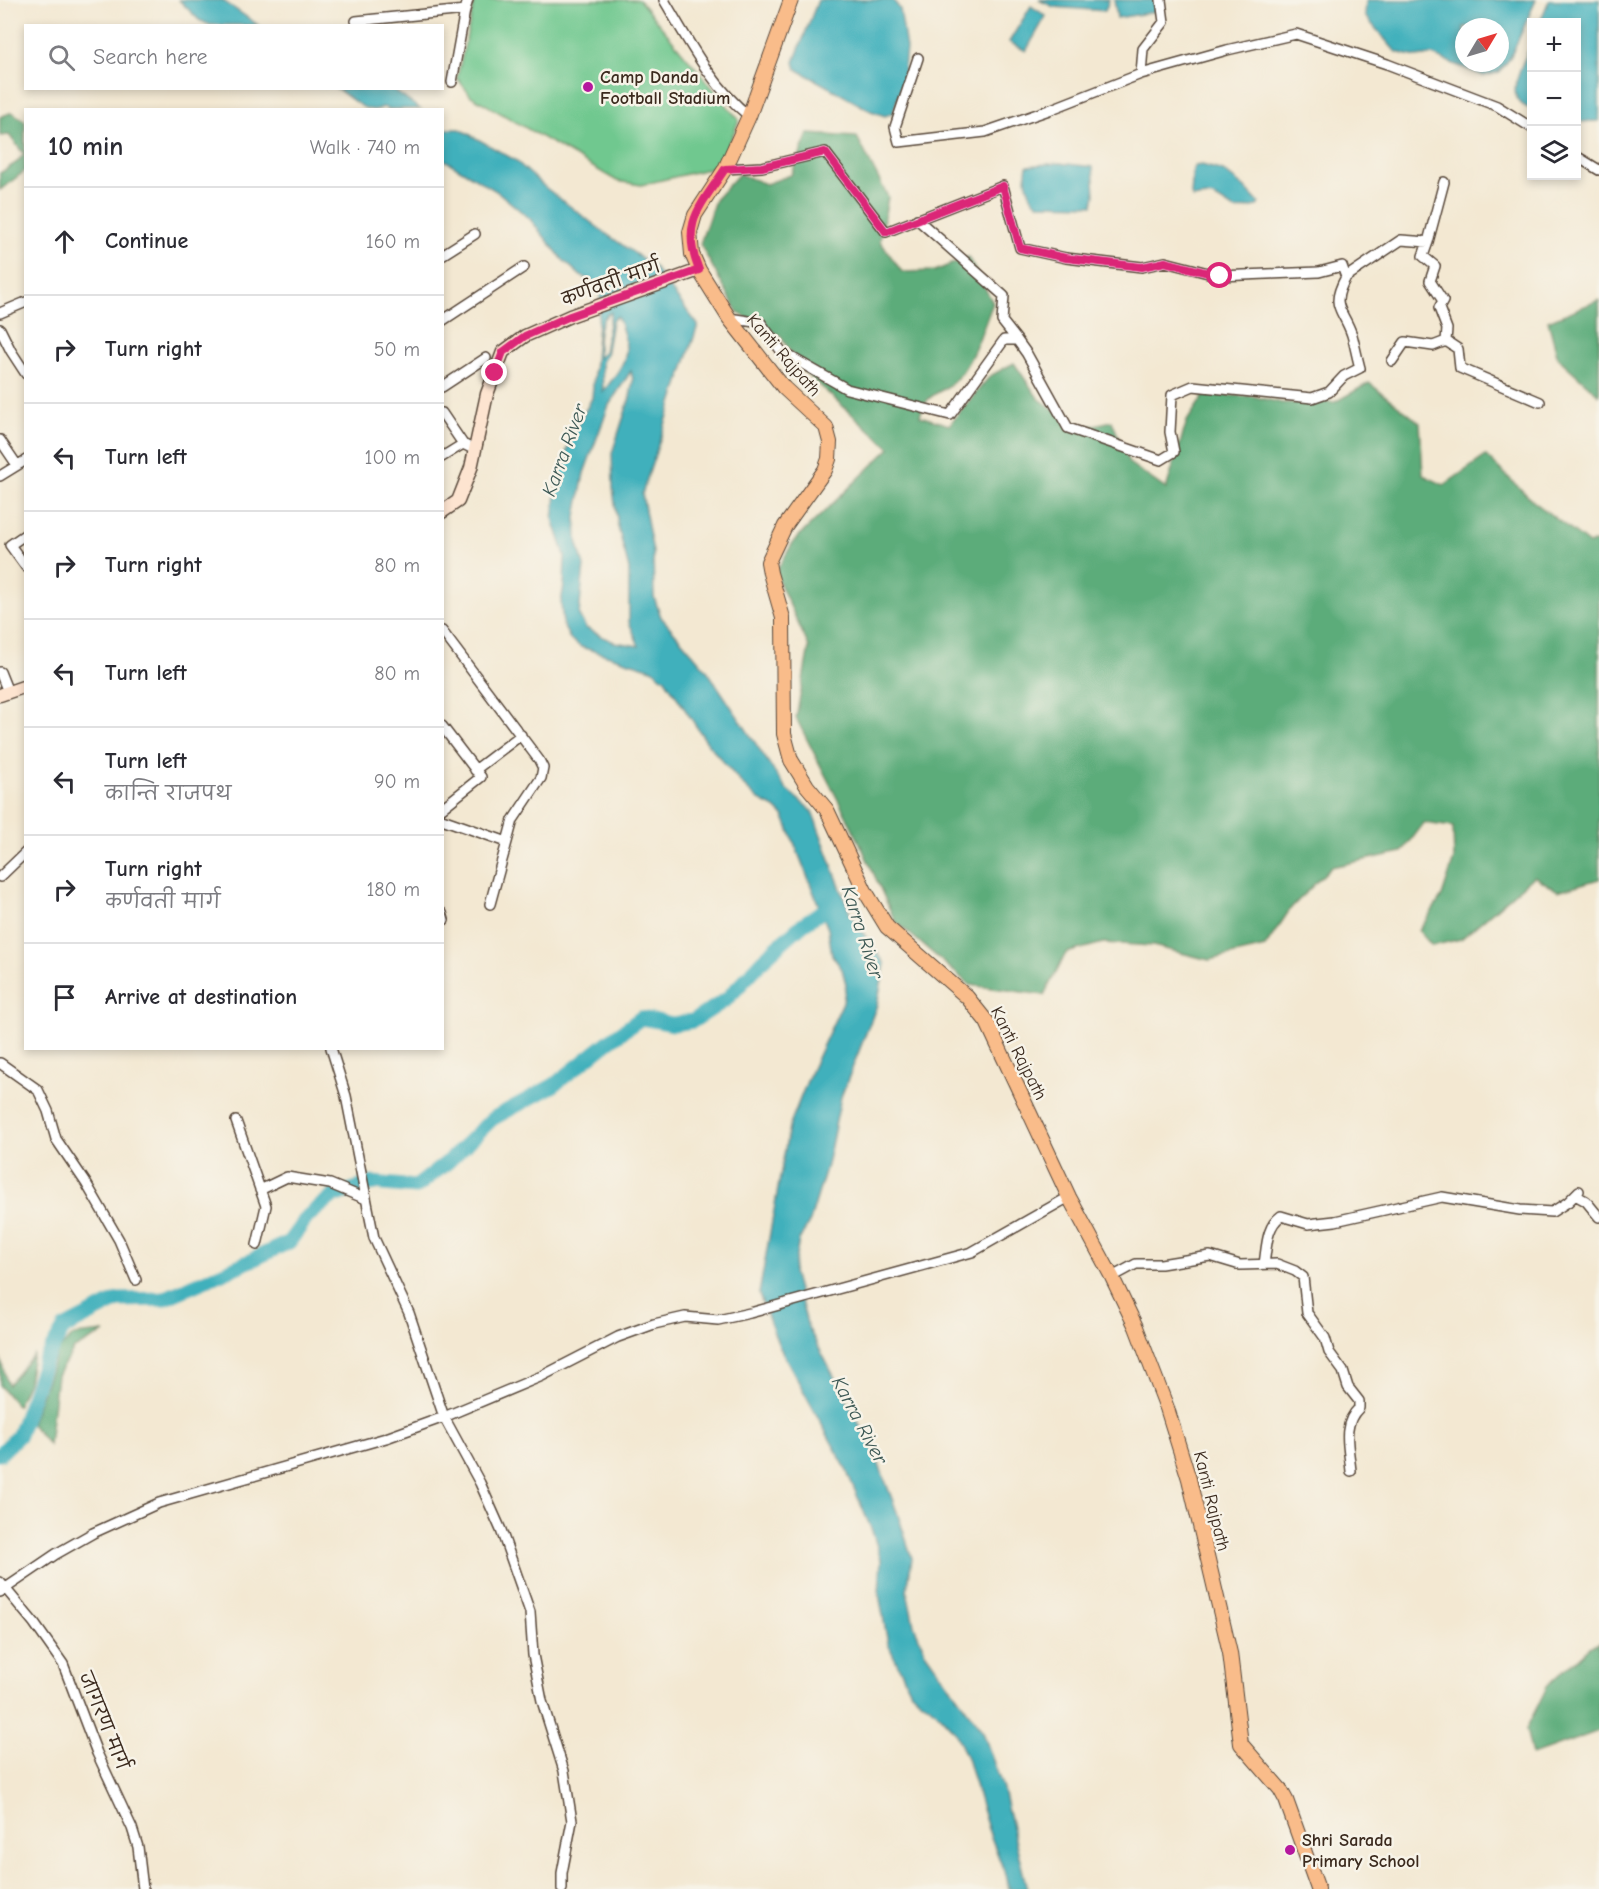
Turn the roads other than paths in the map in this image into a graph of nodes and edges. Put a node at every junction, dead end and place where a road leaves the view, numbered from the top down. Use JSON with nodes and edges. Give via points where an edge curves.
{"nodes":[{"id":1,"x":468,"y":0,"type":"edge"},
{"id":2,"x":664,"y":0,"type":"edge"},
{"id":3,"x":791,"y":0,"type":"edge"},
{"id":4,"x":1161,"y":0,"type":"edge"},
{"id":5,"x":465,"y":10,"type":"junction"},
{"id":6,"x":356,"y":21,"type":"dead end"},
{"id":7,"x":918,"y":58,"type":"dead end"},
{"id":8,"x":1141,"y":74,"type":"junction"},
{"id":9,"x":452,"y":82,"type":"dead end"},
{"id":10,"x":749,"y":116,"type":"junction"},
{"id":11,"x":1529,"y":126,"type":"edge"},
{"id":12,"x":1581,"y":159,"type":"edge"},
{"id":13,"x":725,"y":169,"type":"junction"},
{"id":14,"x":1599,"y":170,"type":"edge"},
{"id":15,"x":1444,"y":182,"type":"dead end"},
{"id":16,"x":917,"y":219,"type":"junction"},
{"id":17,"x":475,"y":234,"type":"dead end"},
{"id":18,"x":1428,"y":242,"type":"junction"},
{"id":19,"x":444,"y":254,"type":"edge"},
{"id":20,"x":524,"y":267,"type":"dead end"},
{"id":21,"x":699,"y":270,"type":"junction"},
{"id":22,"x":1346,"y":277,"type":"junction"},
{"id":23,"x":24,"y":303,"type":"edge"},
{"id":24,"x":0,"y":313,"type":"edge"},
{"id":25,"x":729,"y":318,"type":"junction"},
{"id":26,"x":444,"y":320,"type":"edge"},
{"id":27,"x":0,"y":329,"type":"edge"},
{"id":28,"x":1017,"y":340,"type":"junction"},
{"id":29,"x":1446,"y":341,"type":"junction"},
{"id":30,"x":486,"y":358,"type":"dead end"},
{"id":31,"x":1392,"y":361,"type":"dead end"},
{"id":32,"x":24,"y":371,"type":"edge"},
{"id":33,"x":444,"y":386,"type":"edge"},
{"id":34,"x":1540,"y":402,"type":"dead end"},
{"id":35,"x":444,"y":415,"type":"edge"},
{"id":36,"x":0,"y":440,"type":"edge"},
{"id":37,"x":463,"y":444,"type":"junction"},
{"id":38,"x":475,"y":450,"type":"junction"},
{"id":39,"x":444,"y":456,"type":"edge"},
{"id":40,"x":24,"y":461,"type":"edge"},
{"id":41,"x":17,"y":465,"type":"junction"},
{"id":42,"x":0,"y":476,"type":"edge"},
{"id":43,"x":444,"y":511,"type":"edge"},
{"id":44,"x":24,"y":535,"type":"edge"},
{"id":45,"x":24,"y":564,"type":"edge"},
{"id":46,"x":444,"y":634,"type":"edge"},
{"id":47,"x":0,"y":672,"type":"edge"},
{"id":48,"x":24,"y":687,"type":"edge"},
{"id":49,"x":4,"y":693,"type":"edge"},
{"id":50,"x":444,"y":729,"type":"edge"},
{"id":51,"x":521,"y":735,"type":"junction"},
{"id":52,"x":475,"y":770,"type":"junction"},
{"id":53,"x":444,"y":806,"type":"edge"},
{"id":54,"x":444,"y":820,"type":"edge"},
{"id":55,"x":507,"y":842,"type":"junction"},
{"id":56,"x":24,"y":854,"type":"edge"},
{"id":57,"x":0,"y":877,"type":"edge"},
{"id":58,"x":490,"y":904,"type":"dead end"},
{"id":59,"x":332,"y":1050,"type":"edge"},
{"id":60,"x":0,"y":1063,"type":"edge"},
{"id":61,"x":236,"y":1121,"type":"dead end"},
{"id":62,"x":260,"y":1190,"type":"junction"},
{"id":63,"x":366,"y":1196,"type":"junction"},
{"id":64,"x":1069,"y":1197,"type":"junction"},
{"id":65,"x":1599,"y":1217,"type":"edge"},
{"id":66,"x":257,"y":1245,"type":"dead end"},
{"id":67,"x":1264,"y":1264,"type":"junction"},
{"id":68,"x":1112,"y":1277,"type":"junction"},
{"id":69,"x":136,"y":1280,"type":"dead end"},
{"id":70,"x":444,"y":1417,"type":"junction"},
{"id":71,"x":1352,"y":1471,"type":"dead end"},
{"id":72,"x":2,"y":1587,"type":"edge"},
{"id":73,"x":143,"y":1889,"type":"edge"},
{"id":74,"x":562,"y":1889,"type":"edge"},
{"id":75,"x":1318,"y":1889,"type":"edge"}],
"edges":[{"from":1,"to":5,"type":"street"},
{"from":2,"to":10,"type":"street","via":[[706,68],[733,103]]},
{"from":3,"to":10,"type":"main road","name":"Kanti Rajpath"},
{"from":4,"to":8,"type":"street","via":[[1164,22],[1143,50]]},
{"from":5,"to":6,"type":"street"},
{"from":5,"to":9,"type":"street"},
{"from":7,"to":8,"type":"street","via":[[895,127],[899,142],[985,132]]},
{"from":8,"to":11,"type":"street","via":[[1296,34],[1497,106]]},
{"from":10,"to":13,"type":"main road","name":"Kanti Rajpath"},
{"from":12,"to":14,"type":"street"},
{"from":13,"to":16,"type":"street","via":[[762,167],[825,152],[886,232]]},
{"from":13,"to":21,"type":"main road","name":"Kanti Rajpath","via":[[695,215],[690,232],[692,254]]},
{"from":15,"to":18,"type":"street"},
{"from":16,"to":22,"type":"street","via":[[1003,186],[1020,248],[1142,267],[1165,262],[1220,276],[1319,272],[1342,266]]},
{"from":16,"to":28,"type":"street","via":[[1004,296],[1002,321]]},
{"from":17,"to":19,"type":"street"},
{"from":18,"to":22,"type":"street","via":[[1401,240]]},
{"from":18,"to":29,"type":"street","via":[[1423,256],[1436,266],[1430,281],[1443,301],[1438,308],[1447,329]]},
{"from":20,"to":26,"type":"street"},
{"from":21,"to":25,"type":"main road","name":"Kanti Rajpath"},
{"from":21,"to":38,"type":"main road","name":"कर्णवती मार्ग","via":[[570,316],[525,336],[503,352],[487,394]]},
{"from":22,"to":28,"type":"street","via":[[1338,290],[1338,308],[1351,333],[1360,368],[1344,376],[1329,392],[1312,398],[1193,386],[1172,395],[1170,432],[1174,452],[1161,460],[1068,428]]},
{"from":23,"to":24,"type":"street"},
{"from":25,"to":28,"type":"street","via":[[761,323],[782,352],[847,389],[950,415],[1004,340]]},
{"from":25,"to":64,"type":"main road","name":"Kanti Rajpath","via":[[784,388],[826,427],[830,442],[825,470],[784,526],[768,562],[783,618],[783,726],[790,760],[827,810],[865,891],[887,927],[967,998],[987,1022]]},
{"from":27,"to":32,"type":"street"},
{"from":29,"to":31,"type":"street","via":[[1432,346],[1405,342]]},
{"from":29,"to":34,"type":"street","via":[[1458,349],[1460,368]]},
{"from":30,"to":33,"type":"street"},
{"from":35,"to":37,"type":"street"},
{"from":36,"to":41,"type":"street"},
{"from":37,"to":38,"type":"street"},
{"from":37,"to":39,"type":"street"},
{"from":38,"to":43,"type":"main road","name":"कर्णवती मार्ग","via":[[458,501]]},
{"from":40,"to":41,"type":"street"},
{"from":41,"to":42,"type":"street"},
{"from":44,"to":45,"type":"street","via":[[10,545]]},
{"from":46,"to":51,"type":"street"},
{"from":47,"to":49,"type":"street"},
{"from":48,"to":49,"type":"main road"},
{"from":50,"to":52,"type":"street"},
{"from":51,"to":52,"type":"street"},
{"from":51,"to":55,"type":"street","via":[[543,768],[541,778],[513,820]]},
{"from":52,"to":53,"type":"street","via":[[481,777]]},
{"from":54,"to":55,"type":"street"},
{"from":55,"to":58,"type":"street"},
{"from":56,"to":57,"type":"street"},
{"from":59,"to":63,"type":"street","via":[[346,1096]]},
{"from":60,"to":69,"type":"street","via":[[38,1090],[56,1138],[120,1240]]},
{"from":61,"to":62,"type":"street"},
{"from":62,"to":63,"type":"street","via":[[287,1177]]},
{"from":62,"to":66,"type":"street","via":[[266,1206]]},
{"from":63,"to":70,"type":"street","via":[[374,1238],[409,1313]]},
{"from":64,"to":68,"type":"main road","name":"Kanti Rajpath"},
{"from":64,"to":70,"type":"street","via":[[972,1252],[750,1314],[718,1320],[685,1317],[654,1324]]},
{"from":65,"to":67,"type":"street","via":[[1577,1193],[1552,1212],[1442,1197],[1335,1221],[1308,1224],[1281,1216],[1273,1222]]},
{"from":67,"to":68,"type":"street","via":[[1240,1265],[1210,1256],[1136,1264]]},
{"from":67,"to":71,"type":"street","via":[[1295,1270],[1303,1277],[1307,1313],[1359,1401],[1347,1427]]},
{"from":68,"to":75,"type":"main road","name":"Kanti Rajpath","via":[[1167,1408],[1189,1479],[1230,1653],[1241,1744],[1286,1800]]},
{"from":70,"to":72,"type":"street","via":[[159,1503],[93,1533]]},
{"from":70,"to":74,"type":"street","via":[[501,1530],[530,1612],[542,1701],[564,1772],[572,1821]]},
{"from":72,"to":73,"type":"street","name":"जागरण मार्ग","via":[[63,1664],[97,1753],[132,1828]]}]}
